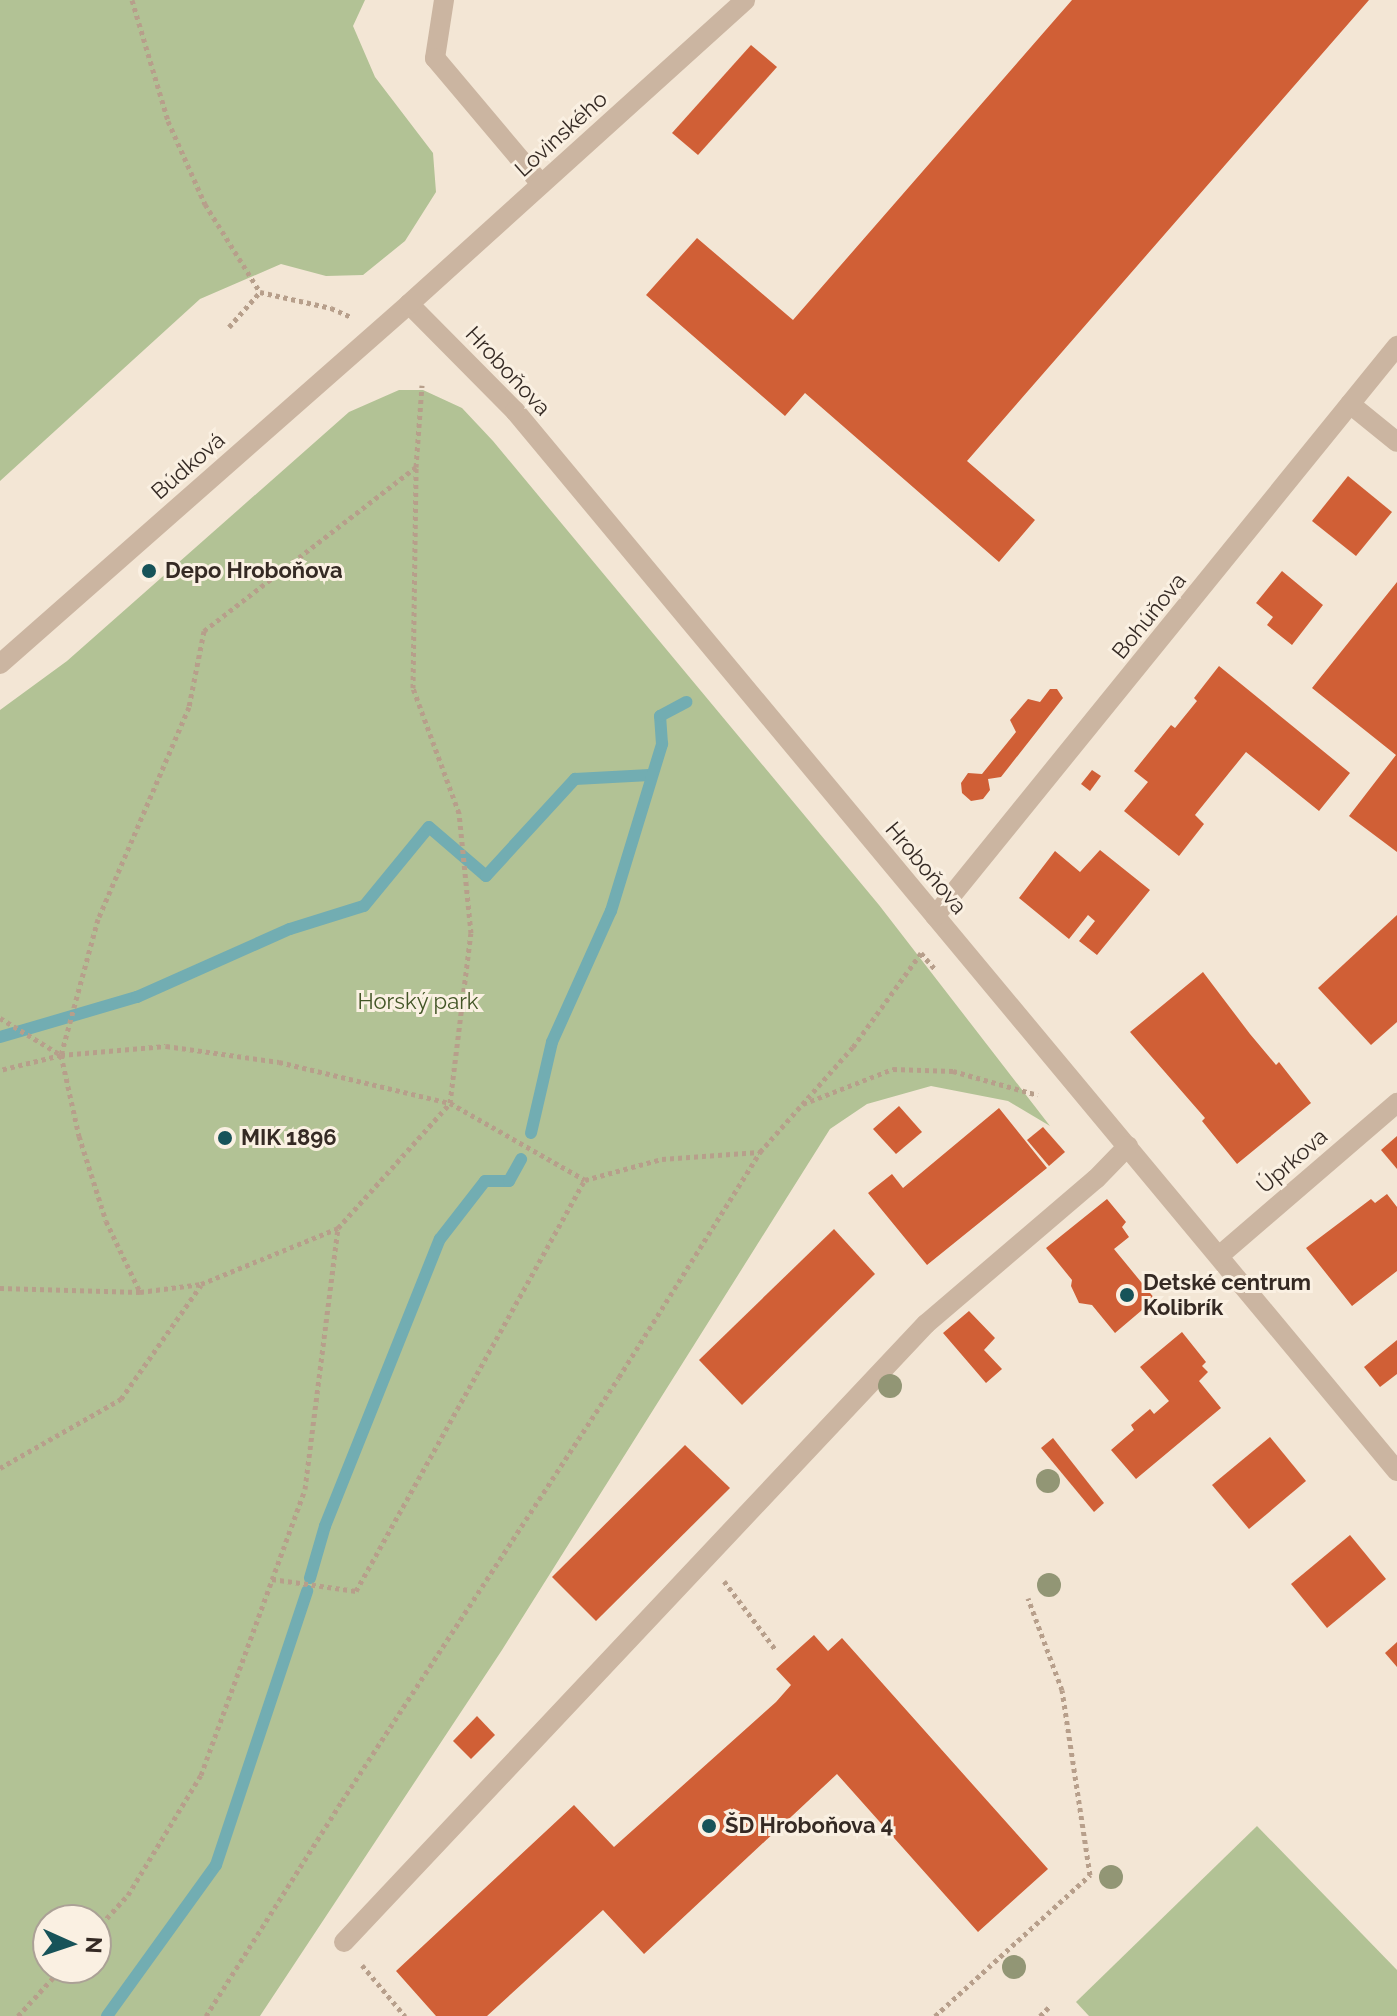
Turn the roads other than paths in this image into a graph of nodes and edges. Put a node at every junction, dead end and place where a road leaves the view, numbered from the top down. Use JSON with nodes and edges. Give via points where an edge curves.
{"nodes":[{"id":1,"x":444,"y":0,"type":"edge"},
{"id":2,"x":745,"y":0,"type":"edge"},
{"id":3,"x":541,"y":184,"type":"junction"},
{"id":4,"x":409,"y":304,"type":"junction"},
{"id":5,"x":1397,"y":346,"type":"edge"},
{"id":6,"x":1350,"y":404,"type":"junction"},
{"id":7,"x":1397,"y":442,"type":"edge"},
{"id":8,"x":0,"y":664,"type":"edge"},
{"id":9,"x":935,"y":916,"type":"junction"},
{"id":10,"x":1397,"y":1103,"type":"edge"},
{"id":11,"x":1128,"y":1146,"type":"junction"},
{"id":12,"x":1219,"y":1256,"type":"junction"},
{"id":13,"x":1397,"y":1471,"type":"edge"},
{"id":14,"x":344,"y":1942,"type":"road end"}],
"edges":[{"from":1,"to":3,"type":"street","via":[[435,58]]},
{"from":2,"to":3,"type":"street","name":"Lovinského"},
{"from":3,"to":4,"type":"street","name":"Lovinského"},
{"from":4,"to":8,"type":"street","name":"Búdková"},
{"from":4,"to":9,"type":"street","name":"Hroboňova","via":[[515,411]]},
{"from":5,"to":6,"type":"street","name":"Bohúňova"},
{"from":6,"to":7,"type":"street"},
{"from":6,"to":9,"type":"street","name":"Bohúňova"},
{"from":9,"to":11,"type":"street","name":"Hroboňova"},
{"from":10,"to":12,"type":"street","name":"Úprkova"},
{"from":11,"to":12,"type":"street","name":"Hroboňova"},
{"from":11,"to":14,"type":"street","via":[[926,1324]]},
{"from":12,"to":13,"type":"street","name":"Hroboňova"}]}
